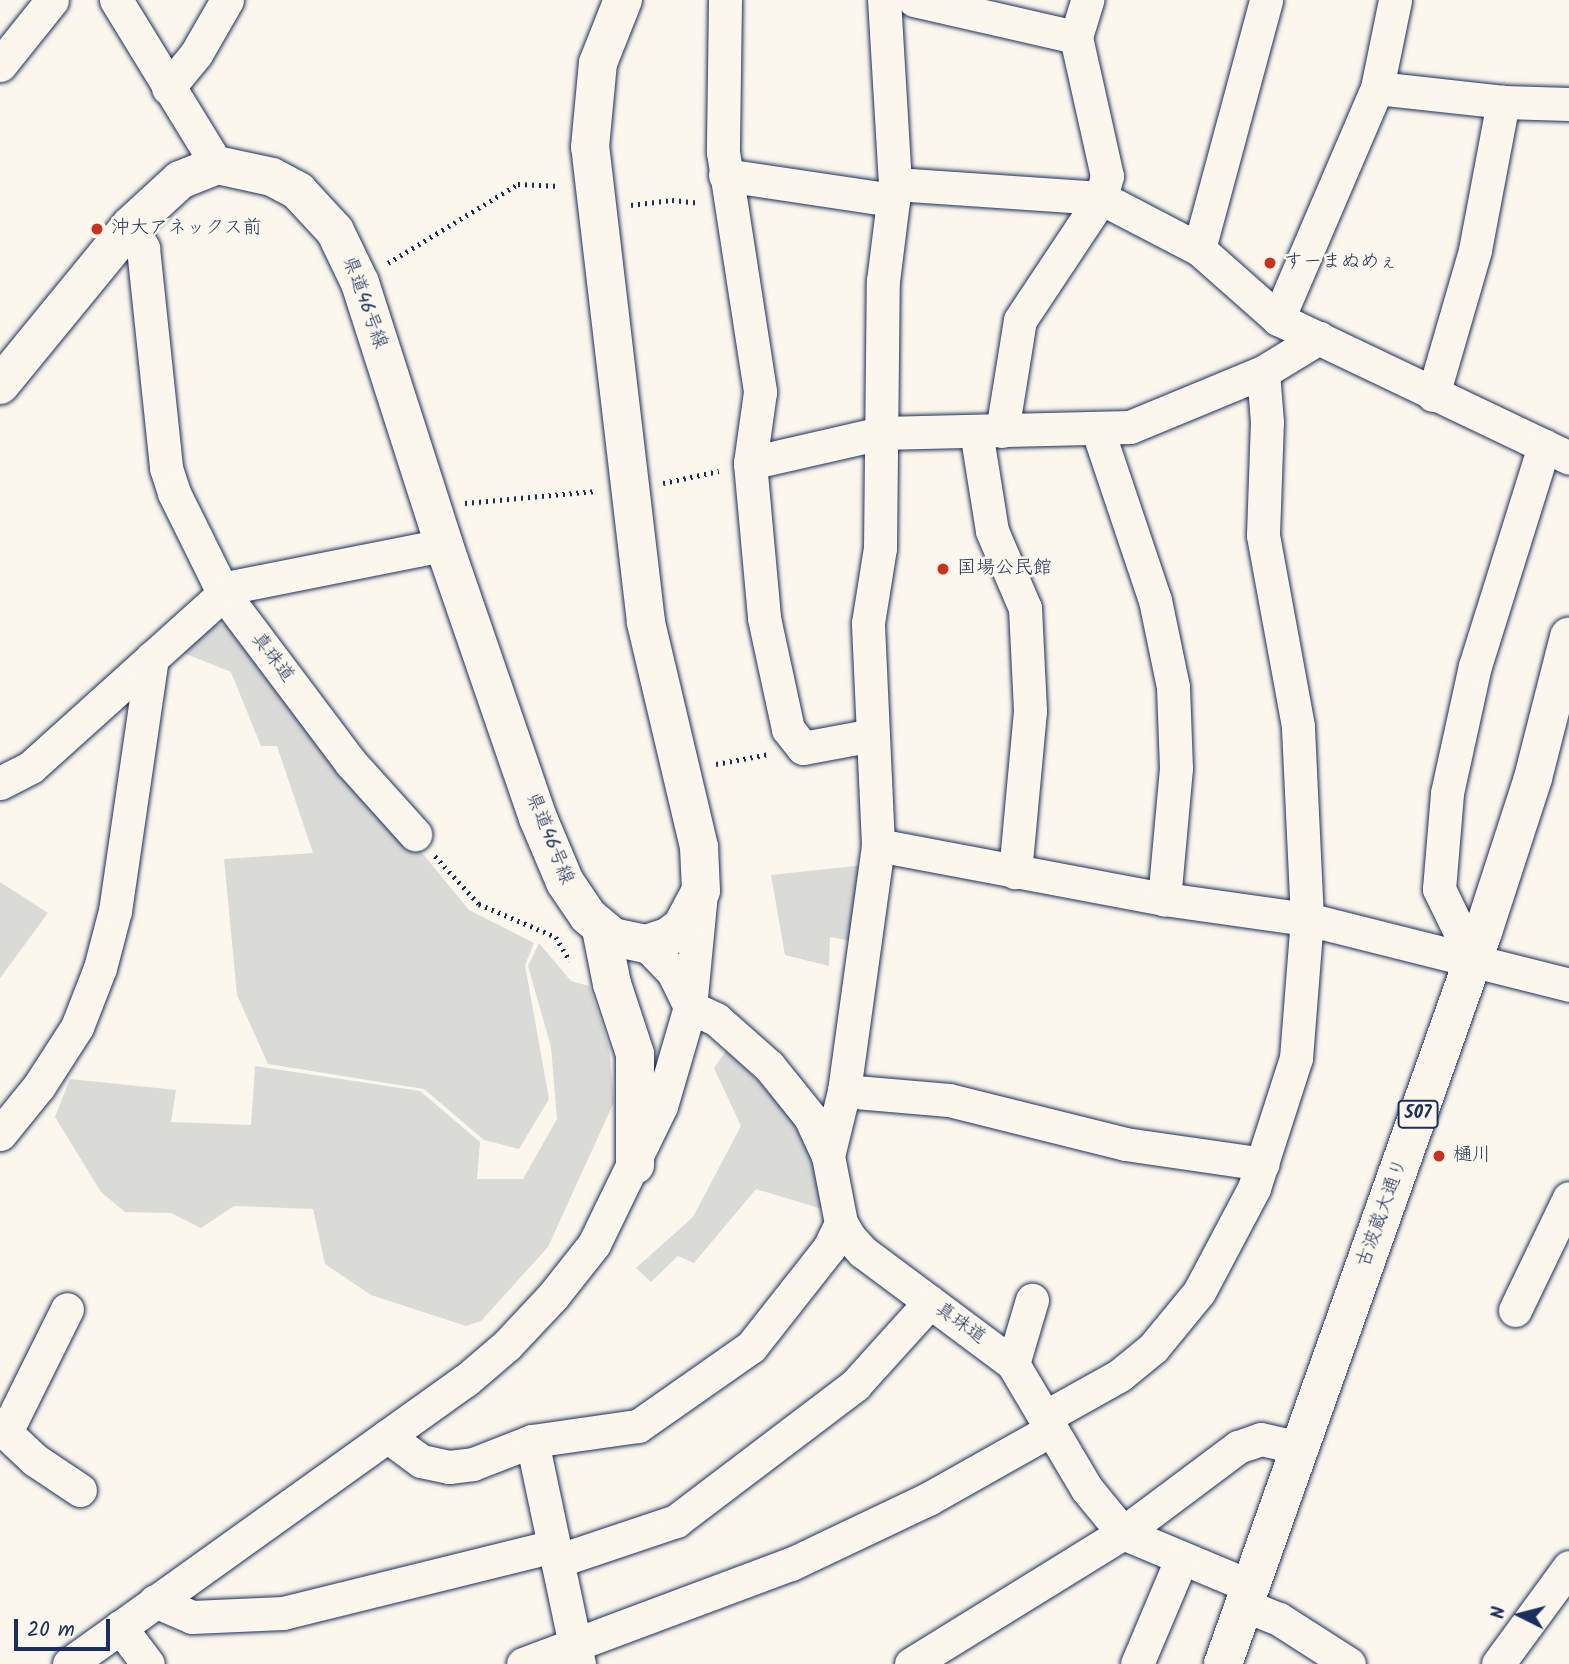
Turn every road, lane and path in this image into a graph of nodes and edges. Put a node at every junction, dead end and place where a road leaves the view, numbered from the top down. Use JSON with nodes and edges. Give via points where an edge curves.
{"nodes":[{"id":1,"x":52,"y":0,"type":"edge"},
{"id":2,"x":116,"y":0,"type":"edge"},
{"id":3,"x":227,"y":0,"type":"edge"},
{"id":4,"x":622,"y":0,"type":"edge"},
{"id":5,"x":725,"y":0,"type":"edge"},
{"id":6,"x":884,"y":0,"type":"edge"},
{"id":7,"x":914,"y":0,"type":"edge"},
{"id":8,"x":1087,"y":0,"type":"edge"},
{"id":9,"x":1266,"y":0,"type":"edge"},
{"id":10,"x":1395,"y":0,"type":"edge"},
{"id":11,"x":1076,"y":37,"type":"junction"},
{"id":12,"x":0,"y":65,"type":"edge"},
{"id":13,"x":168,"y":88,"type":"junction"},
{"id":14,"x":1377,"y":88,"type":"junction"},
{"id":15,"x":1503,"y":102,"type":"junction"},
{"id":16,"x":1569,"y":104,"type":"edge"},
{"id":17,"x":217,"y":165,"type":"junction"},
{"id":18,"x":564,"y":186,"type":"dead end"},
{"id":19,"x":729,"y":191,"type":"junction"},
{"id":20,"x":894,"y":192,"type":"junction"},
{"id":21,"x":1101,"y":198,"type":"junction"},
{"id":22,"x":616,"y":207,"type":"dead end"},
{"id":23,"x":130,"y":226,"type":"junction"},
{"id":24,"x":1199,"y":249,"type":"junction"},
{"id":25,"x":378,"y":270,"type":"dead end"},
{"id":26,"x":1279,"y":318,"type":"junction"},
{"id":27,"x":1319,"y":338,"type":"junction"},
{"id":28,"x":1263,"y":372,"type":"junction"},
{"id":29,"x":0,"y":385,"type":"edge"},
{"id":30,"x":1433,"y":395,"type":"junction"},
{"id":31,"x":989,"y":431,"type":"junction"},
{"id":32,"x":1098,"y":431,"type":"junction"},
{"id":33,"x":881,"y":433,"type":"junction"},
{"id":34,"x":1557,"y":452,"type":"edge"},
{"id":35,"x":751,"y":463,"type":"junction"},
{"id":36,"x":651,"y":486,"type":"dead end"},
{"id":37,"x":610,"y":489,"type":"dead end"},
{"id":38,"x":451,"y":504,"type":"dead end"},
{"id":39,"x":444,"y":544,"type":"junction"},
{"id":40,"x":224,"y":594,"type":"junction"},
{"id":41,"x":1569,"y":637,"type":"edge"},
{"id":42,"x":152,"y":658,"type":"junction"},
{"id":43,"x":873,"y":735,"type":"junction"},
{"id":44,"x":803,"y":748,"type":"junction"},
{"id":45,"x":711,"y":765,"type":"dead end"},
{"id":46,"x":0,"y":783,"type":"edge"},
{"id":47,"x":415,"y":834,"type":"joint"},
{"id":48,"x":878,"y":845,"type":"junction"},
{"id":49,"x":1015,"y":872,"type":"junction"},
{"id":50,"x":701,"y":891,"type":"junction"},
{"id":51,"x":1164,"y":899,"type":"junction"},
{"id":52,"x":1307,"y":919,"type":"junction"},
{"id":53,"x":601,"y":929,"type":"junction"},
{"id":54,"x":646,"y":944,"type":"junction"},
{"id":55,"x":1473,"y":959,"type":"junction"},
{"id":56,"x":576,"y":971,"type":"dead end"},
{"id":57,"x":1569,"y":985,"type":"edge"},
{"id":58,"x":703,"y":1013,"type":"junction"},
{"id":59,"x":844,"y":1091,"type":"junction"},
{"id":60,"x":0,"y":1134,"type":"edge"},
{"id":61,"x":828,"y":1156,"type":"junction"},
{"id":62,"x":1263,"y":1164,"type":"junction"},
{"id":63,"x":635,"y":1165,"type":"junction"},
{"id":64,"x":1569,"y":1198,"type":"edge"},
{"id":65,"x":841,"y":1223,"type":"junction"},
{"id":66,"x":1032,"y":1300,"type":"dead end"},
{"id":67,"x":930,"y":1302,"type":"junction"},
{"id":68,"x":67,"y":1309,"type":"dead end"},
{"id":69,"x":1514,"y":1310,"type":"dead end"},
{"id":70,"x":1013,"y":1364,"type":"junction"},
{"id":71,"x":1049,"y":1423,"type":"junction"},
{"id":72,"x":3,"y":1430,"type":"edge"},
{"id":73,"x":387,"y":1436,"type":"junction"},
{"id":74,"x":532,"y":1441,"type":"junction"},
{"id":75,"x":1300,"y":1448,"type":"junction"},
{"id":76,"x":80,"y":1490,"type":"dead end"},
{"id":77,"x":1123,"y":1533,"type":"junction"},
{"id":78,"x":555,"y":1554,"type":"junction"},
{"id":79,"x":1181,"y":1560,"type":"junction"},
{"id":80,"x":1569,"y":1567,"type":"edge"},
{"id":81,"x":1247,"y":1595,"type":"junction"},
{"id":82,"x":155,"y":1601,"type":"junction"},
{"id":83,"x":120,"y":1627,"type":"junction"},
{"id":84,"x":576,"y":1654,"type":"edge"},
{"id":85,"x":69,"y":1664,"type":"edge"},
{"id":86,"x":148,"y":1664,"type":"edge"},
{"id":87,"x":523,"y":1664,"type":"edge"},
{"id":88,"x":911,"y":1664,"type":"edge"},
{"id":89,"x":1137,"y":1664,"type":"edge"},
{"id":90,"x":1223,"y":1664,"type":"edge"},
{"id":91,"x":1349,"y":1664,"type":"edge"},
{"id":92,"x":1498,"y":1664,"type":"edge"}],
"edges":[{"from":1,"to":12,"type":"street"},
{"from":2,"to":13,"type":"street"},
{"from":3,"to":13,"type":"street","via":[[196,54]]},
{"from":4,"to":50,"type":"main road","via":[[594,88],[592,188],[646,622],[699,847]]},
{"from":5,"to":19,"type":"street"},
{"from":6,"to":20,"type":"street"},
{"from":7,"to":11,"type":"street"},
{"from":8,"to":11,"type":"street"},
{"from":9,"to":24,"type":"street"},
{"from":10,"to":14,"type":"street"},
{"from":11,"to":21,"type":"street","via":[[1107,176]]},
{"from":13,"to":17,"type":"street"},
{"from":14,"to":15,"type":"street"},
{"from":14,"to":26,"type":"street"},
{"from":15,"to":16,"type":"street"},
{"from":15,"to":30,"type":"street","via":[[1475,250]]},
{"from":17,"to":23,"type":"main road","via":[[180,180]]},
{"from":17,"to":39,"type":"main road","name":"県道46号線","via":[[272,177],[298,191],[335,231],[360,283]]},
{"from":18,"to":25,"type":"path","via":[[518,184]]},
{"from":19,"to":20,"type":"street"},
{"from":19,"to":22,"type":"path"},
{"from":19,"to":35,"type":"street","via":[[760,392]]},
{"from":20,"to":21,"type":"street"},
{"from":20,"to":33,"type":"street","via":[[883,281]]},
{"from":21,"to":24,"type":"street"},
{"from":21,"to":31,"type":"street","via":[[1020,320]]},
{"from":23,"to":29,"type":"main road"},
{"from":23,"to":40,"type":"street","name":"真珠道","via":[[143,248],[166,468]]},
{"from":24,"to":26,"type":"street"},
{"from":26,"to":27,"type":"street"},
{"from":27,"to":28,"type":"street"},
{"from":27,"to":30,"type":"street"},
{"from":28,"to":32,"type":"street","via":[[1130,427]]},
{"from":28,"to":52,"type":"street","via":[[1267,422],[1263,535],[1298,726]]},
{"from":30,"to":34,"type":"street"},
{"from":31,"to":32,"type":"street"},
{"from":31,"to":33,"type":"street"},
{"from":31,"to":49,"type":"street","via":[[992,531],[1025,607],[1030,711]]},
{"from":32,"to":51,"type":"street","via":[[1155,600],[1173,687],[1176,768]]},
{"from":33,"to":35,"type":"street"},
{"from":33,"to":43,"type":"street","via":[[880,548],[869,623]]},
{"from":34,"to":55,"type":"street","via":[[1475,666],[1447,793],[1440,889]]},
{"from":35,"to":36,"type":"path"},
{"from":35,"to":44,"type":"street","via":[[764,618],[788,729]]},
{"from":37,"to":38,"type":"path"},
{"from":39,"to":40,"type":"street","via":[[231,587]]},
{"from":39,"to":53,"type":"main road","name":"県道46号線","via":[[538,818],[575,900]]},
{"from":40,"to":42,"type":"street"},
{"from":40,"to":47,"type":"street","name":"真珠道","via":[[351,763]]},
{"from":41,"to":55,"type":"main road","name":"古波蔵大通り","number":"507","via":[[1533,778]]},
{"from":42,"to":46,"type":"street","via":[[31,767]]},
{"from":42,"to":60,"type":"street","via":[[115,911],[100,968],[77,1027],[39,1086]]},
{"from":43,"to":44,"type":"street"},
{"from":43,"to":48,"type":"street"},
{"from":44,"to":45,"type":"path"},
{"from":47,"to":56,"type":"path","via":[[480,904],[556,937]]},
{"from":48,"to":49,"type":"street"},
{"from":48,"to":59,"type":"street"},
{"from":49,"to":51,"type":"street"},
{"from":50,"to":54,"type":"main road","via":[[682,926],[668,937]]},
{"from":50,"to":58,"type":"street"},
{"from":51,"to":52,"type":"street"},
{"from":52,"to":55,"type":"street"},
{"from":52,"to":62,"type":"street","via":[[1296,1058]]},
{"from":53,"to":54,"type":"main road","name":"県道46号線","via":[[613,937]]},
{"from":53,"to":63,"type":"main road","via":[[612,984],[635,1054]]},
{"from":54,"to":58,"type":"street"},
{"from":55,"to":57,"type":"street"},
{"from":55,"to":75,"type":"main road","name":"古波蔵大通り","number":"507"},
{"from":58,"to":61,"type":"street","name":"真珠道","via":[[769,1066],[810,1117]]},
{"from":58,"to":63,"type":"street","via":[[675,1067]]},
{"from":59,"to":61,"type":"street"},
{"from":59,"to":62,"type":"street","via":[[949,1100],[1125,1144]]},
{"from":61,"to":65,"type":"street","name":"真珠道"},
{"from":62,"to":71,"type":"street","via":[[1231,1237],[1172,1331]]},
{"from":63,"to":73,"type":"street","via":[[594,1244],[553,1296],[496,1354]]},
{"from":64,"to":69,"type":"street"},
{"from":65,"to":67,"type":"street","name":"真珠道","via":[[863,1252]]},
{"from":65,"to":74,"type":"street","via":[[829,1248],[751,1347],[638,1426]]},
{"from":66,"to":70,"type":"street"},
{"from":67,"to":70,"type":"street","name":"真珠道"},
{"from":67,"to":78,"type":"street","via":[[855,1385],[676,1521]]},
{"from":68,"to":72,"type":"street"},
{"from":70,"to":71,"type":"street","name":"真珠道"},
{"from":71,"to":77,"type":"street","name":"真珠道","via":[[1087,1489]]},
{"from":71,"to":84,"type":"street","via":[[928,1499],[791,1564]]},
{"from":72,"to":76,"type":"street"},
{"from":73,"to":74,"type":"street","via":[[421,1461],[449,1467],[473,1464]]},
{"from":73,"to":82,"type":"street"},
{"from":74,"to":78,"type":"street"},
{"from":75,"to":77,"type":"street","via":[[1261,1439],[1238,1447]]},
{"from":75,"to":81,"type":"main road","name":"古波蔵大通り","number":"507"},
{"from":77,"to":79,"type":"street","name":"真珠道"},
{"from":77,"to":88,"type":"street"},
{"from":78,"to":82,"type":"street","via":[[283,1613],[192,1617]]},
{"from":78,"to":84,"type":"street"},
{"from":79,"to":81,"type":"street","name":"真珠道"},
{"from":79,"to":89,"type":"street"},
{"from":80,"to":92,"type":"street"},
{"from":81,"to":90,"type":"main road","name":"古波蔵大通り","number":"507"},
{"from":81,"to":91,"type":"street","name":"真珠道"},
{"from":82,"to":83,"type":"street"},
{"from":83,"to":85,"type":"street"},
{"from":83,"to":86,"type":"street"},
{"from":84,"to":87,"type":"street"}]}
